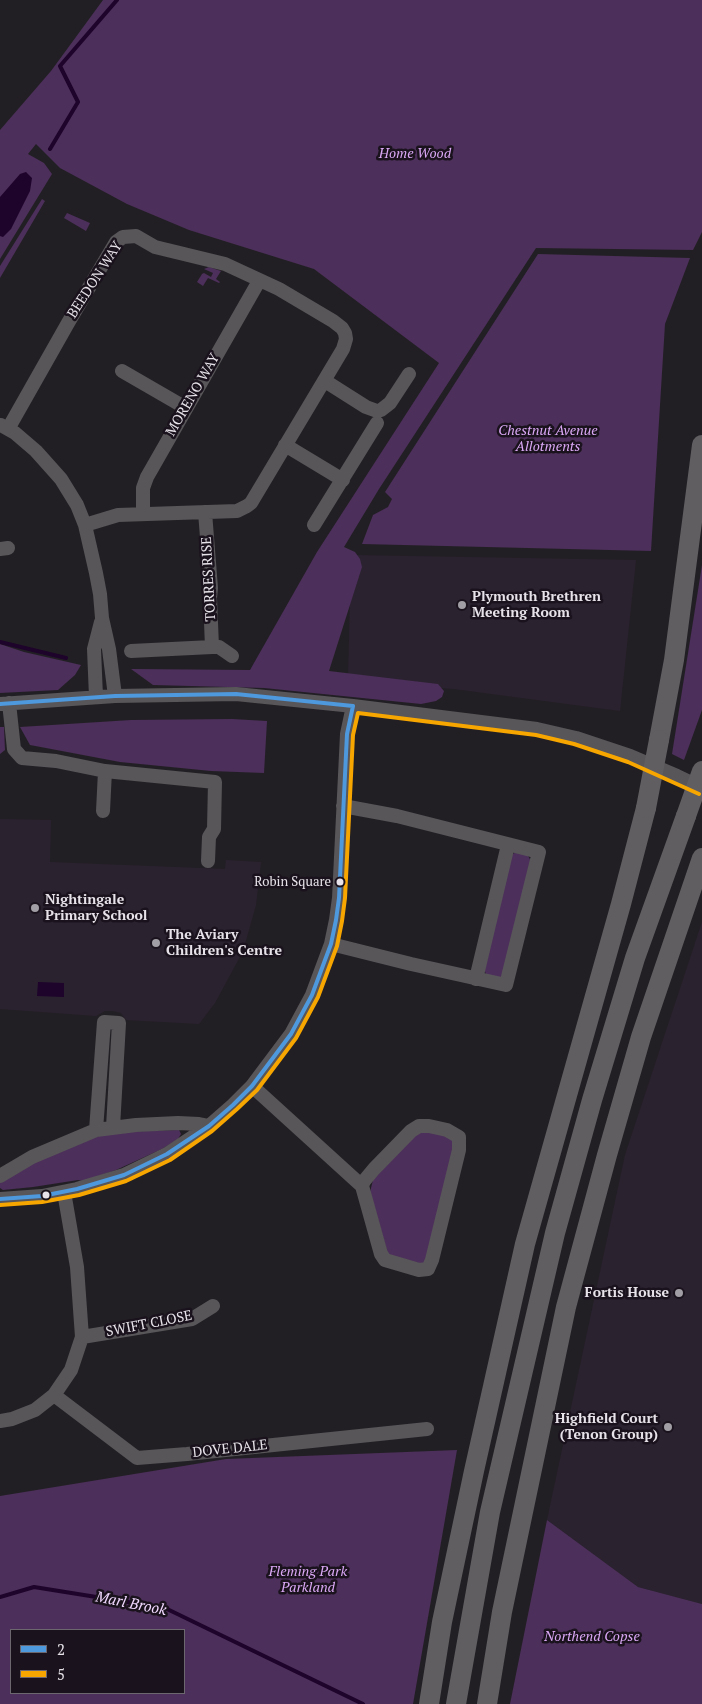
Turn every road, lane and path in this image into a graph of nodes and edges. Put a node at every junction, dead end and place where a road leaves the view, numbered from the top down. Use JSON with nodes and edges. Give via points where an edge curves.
{"nodes":[{"id":1,"x":259,"y":281,"type":"junction"},
{"id":2,"x":122,"y":371,"type":"dead end"},
{"id":3,"x":409,"y":374,"type":"dead end"},
{"id":4,"x":325,"y":381,"type":"junction"},
{"id":5,"x":186,"y":408,"type":"junction"},
{"id":6,"x":377,"y":424,"type":"dead end"},
{"id":7,"x":4,"y":427,"type":"edge"},
{"id":8,"x":285,"y":445,"type":"junction"},
{"id":9,"x":702,"y":445,"type":"edge"},
{"id":10,"x":342,"y":480,"type":"junction"},
{"id":11,"x":205,"y":512,"type":"junction"},
{"id":12,"x":143,"y":513,"type":"junction"},
{"id":13,"x":85,"y":526,"type":"junction"},
{"id":14,"x":314,"y":526,"type":"dead end"},
{"id":15,"x":102,"y":618,"type":"junction"},
{"id":16,"x":212,"y":647,"type":"junction"},
{"id":17,"x":131,"y":651,"type":"dead end"},
{"id":18,"x":232,"y":656,"type":"dead end"},
{"id":19,"x":115,"y":696,"type":"junction"},
{"id":20,"x":96,"y":697,"type":"junction"},
{"id":21,"x":5,"y":704,"type":"edge"},
{"id":22,"x":353,"y":706,"type":"junction"},
{"id":23,"x":105,"y":771,"type":"junction"},
{"id":24,"x":702,"y":771,"type":"edge"},
{"id":25,"x":702,"y":788,"type":"edge"},
{"id":26,"x":343,"y":806,"type":"junction"},
{"id":27,"x":103,"y":811,"type":"dead end"},
{"id":28,"x":508,"y":845,"type":"junction"},
{"id":29,"x":702,"y":858,"type":"edge"},
{"id":30,"x":208,"y":861,"type":"dead end"},
{"id":31,"x":331,"y":944,"type":"junction"},
{"id":32,"x":476,"y":979,"type":"junction"},
{"id":33,"x":252,"y":1086,"type":"junction"},
{"id":34,"x":209,"y":1126,"type":"junction"},
{"id":35,"x":113,"y":1127,"type":"junction"},
{"id":36,"x":96,"y":1130,"type":"junction"},
{"id":37,"x":0,"y":1176,"type":"edge"},
{"id":38,"x":362,"y":1186,"type":"junction"},
{"id":39,"x":64,"y":1192,"type":"junction"},
{"id":40,"x":0,"y":1199,"type":"edge"},
{"id":41,"x":214,"y":1306,"type":"dead end"},
{"id":42,"x":82,"y":1337,"type":"junction"},
{"id":43,"x":54,"y":1395,"type":"junction"},
{"id":44,"x":0,"y":1421,"type":"edge"},
{"id":45,"x":427,"y":1429,"type":"dead end"},
{"id":46,"x":429,"y":1704,"type":"edge"},
{"id":47,"x":456,"y":1704,"type":"edge"},
{"id":48,"x":488,"y":1704,"type":"edge"}],
"edges":[{"from":1,"to":4,"type":"street","name":"BEEDON WAY","via":[[333,321],[346,333],[345,344]]},
{"from":1,"to":5,"type":"street","name":"MORENO WAY"},
{"from":1,"to":7,"type":"street","name":"BEEDON WAY","via":[[216,261],[155,247],[136,236],[122,237]]},
{"from":2,"to":5,"type":"street"},
{"from":3,"to":4,"type":"street","via":[[390,403],[377,411]]},
{"from":4,"to":8,"type":"street","name":"BEEDON WAY"},
{"from":5,"to":12,"type":"street","name":"MORENO WAY","via":[[146,477]]},
{"from":6,"to":10,"type":"street"},
{"from":7,"to":13,"type":"street","via":[[36,451],[61,479]]},
{"from":8,"to":10,"type":"street"},
{"from":8,"to":11,"type":"street","name":"BEEDON WAY","via":[[247,506],[237,511]]},
{"from":9,"to":46,"type":"highway","bridge":true,"via":[[674,660],[646,808],[525,1244],[442,1622]]},
{"from":10,"to":14,"type":"street"},
{"from":11,"to":12,"type":"street","name":"BEEDON WAY"},
{"from":11,"to":16,"type":"street","name":"TORRES RISE"},
{"from":12,"to":13,"type":"street","name":"BEEDON WAY","via":[[118,515]]},
{"from":13,"to":15,"type":"street"},
{"from":15,"to":19,"type":"street"},
{"from":15,"to":20,"type":"street","via":[[94,649]]},
{"from":16,"to":17,"type":"street"},
{"from":16,"to":18,"type":"street"},
{"from":19,"to":20,"type":"street"},
{"from":19,"to":22,"type":"street","via":[[236,694]]},
{"from":20,"to":21,"type":"street"},
{"from":21,"to":23,"type":"street","via":[[14,749],[22,758]]},
{"from":22,"to":25,"type":"street","via":[[537,729],[576,738],[630,756]]},
{"from":22,"to":26,"type":"street","via":[[347,734]]},
{"from":23,"to":27,"type":"street"},
{"from":23,"to":30,"type":"street","via":[[215,782],[214,829],[209,837]]},
{"from":24,"to":47,"type":"highway","bridge":true,"via":[[635,958],[555,1233],[490,1512]]},
{"from":26,"to":28,"type":"street","via":[[406,818]]},
{"from":26,"to":31,"type":"street","via":[[339,898]]},
{"from":28,"to":32,"type":"street"},
{"from":28,"to":32,"type":"street","via":[[539,852],[506,985]]},
{"from":29,"to":48,"type":"highway","via":[[641,1037],[566,1306],[502,1612]]},
{"from":31,"to":32,"type":"street"},
{"from":31,"to":33,"type":"street","via":[[312,995],[291,1034]]},
{"from":33,"to":34,"type":"street"},
{"from":33,"to":38,"type":"street"},
{"from":34,"to":35,"type":"street","via":[[178,1123]]},
{"from":34,"to":39,"type":"street","via":[[142,1168],[106,1182]]},
{"from":35,"to":36,"type":"street"},
{"from":35,"to":36,"type":"street","via":[[119,1024],[104,1022]]},
{"from":36,"to":37,"type":"street","via":[[32,1157]]},
{"from":38,"to":38,"type":"street","via":[[374,1169],[419,1126],[447,1130],[459,1137],[459,1150],[428,1269],[419,1270],[384,1260]]},
{"from":39,"to":40,"type":"street"},
{"from":39,"to":42,"type":"street","via":[[79,1287]]},
{"from":41,"to":42,"type":"street","name":"SWIFT CLOSE","via":[[192,1319]]},
{"from":42,"to":43,"type":"street","via":[[71,1370]]},
{"from":43,"to":44,"type":"street","via":[[35,1410]]},
{"from":43,"to":45,"type":"street","name":"DOVE DALE","via":[[137,1458]]}]}
